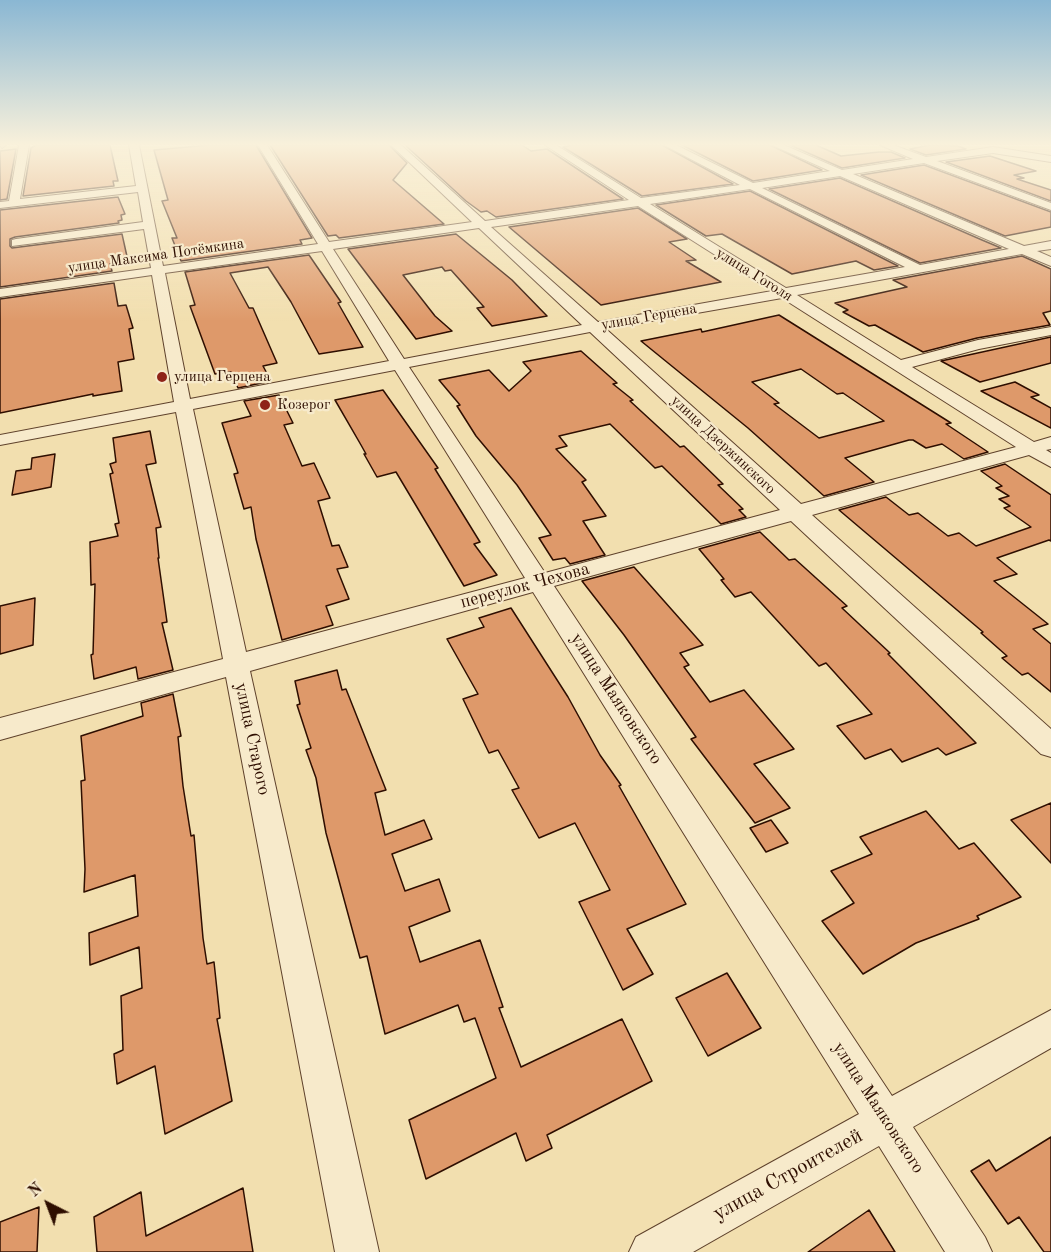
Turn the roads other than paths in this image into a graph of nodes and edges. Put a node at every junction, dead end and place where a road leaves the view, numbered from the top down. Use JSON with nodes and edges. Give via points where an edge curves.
{"nodes":[{"id":1,"x":146,"y":203,"type":"edge"},
{"id":2,"x":299,"y":203,"type":"edge"},
{"id":3,"x":459,"y":203,"type":"edge"},
{"id":4,"x":638,"y":203,"type":"edge"},
{"id":5,"x":641,"y":203,"type":"edge"},
{"id":6,"x":787,"y":203,"type":"edge"},
{"id":7,"x":914,"y":203,"type":"edge"},
{"id":8,"x":150,"y":225,"type":"junction"},
{"id":9,"x":482,"y":225,"type":"junction"},
{"id":10,"x":16,"y":243,"type":"dead end"},
{"id":11,"x":1051,"y":245,"type":"edge"},
{"id":12,"x":327,"y":247,"type":"junction"},
{"id":13,"x":1023,"y":250,"type":"junction"},
{"id":14,"x":1051,"y":262,"type":"edge"},
{"id":15,"x":917,"y":268,"type":"junction"},
{"id":16,"x":159,"y":271,"type":"junction"},
{"id":17,"x":0,"y":293,"type":"edge"},
{"id":18,"x":782,"y":294,"type":"junction"},
{"id":19,"x":596,"y":327,"type":"junction"},
{"id":20,"x":1051,"y":331,"type":"edge"},
{"id":21,"x":399,"y":364,"type":"junction"},
{"id":22,"x":900,"y":365,"type":"junction"},
{"id":23,"x":183,"y":404,"type":"junction"},
{"id":24,"x":0,"y":440,"type":"edge"},
{"id":25,"x":1041,"y":445,"type":"edge"},
{"id":26,"x":1051,"y":461,"type":"edge"},
{"id":27,"x":795,"y":512,"type":"junction"},
{"id":28,"x":541,"y":582,"type":"junction"},
{"id":29,"x":237,"y":663,"type":"junction"},
{"id":30,"x":0,"y":729,"type":"edge"},
{"id":31,"x":1051,"y":746,"type":"edge"},
{"id":32,"x":1051,"y":1028,"type":"edge"},
{"id":33,"x":886,"y":1120,"type":"junction"},
{"id":34,"x":357,"y":1252,"type":"edge"},
{"id":35,"x":651,"y":1252,"type":"edge"},
{"id":36,"x":970,"y":1252,"type":"edge"}],
"edges":[{"from":1,"to":8,"type":"street","name":"улица Старого"},
{"from":2,"to":12,"type":"street","name":"улица Маяковского"},
{"from":3,"to":9,"type":"street","name":"улица Дзержинского"},
{"from":4,"to":9,"type":"street","name":"улица Максима Потёмкина"},
{"from":5,"to":18,"type":"street","name":"улица Гоголя"},
{"from":6,"to":15,"type":"street"},
{"from":7,"to":13,"type":"street"},
{"from":8,"to":10,"type":"street"},
{"from":8,"to":16,"type":"street","name":"улица Старого"},
{"from":9,"to":12,"type":"street","name":"улица Максима Потёмкина"},
{"from":9,"to":19,"type":"street","name":"улица Дзержинского"},
{"from":11,"to":13,"type":"street","name":"улица Герцена"},
{"from":12,"to":16,"type":"street","name":"улица Максима Потёмкина"},
{"from":12,"to":21,"type":"street","name":"улица Маяковского"},
{"from":13,"to":14,"type":"street"},
{"from":13,"to":15,"type":"street","name":"улица Герцена"},
{"from":15,"to":18,"type":"street","name":"улица Герцена"},
{"from":16,"to":17,"type":"street","name":"улица Максима Потёмкина"},
{"from":16,"to":23,"type":"street","name":"улица Старого"},
{"from":18,"to":19,"type":"street","name":"улица Герцена"},
{"from":18,"to":22,"type":"street","name":"улица Гоголя"},
{"from":19,"to":21,"type":"street","name":"улица Герцена"},
{"from":19,"to":27,"type":"street","name":"улица Дзержинского"},
{"from":20,"to":22,"type":"street"},
{"from":21,"to":23,"type":"street","name":"улица Герцена"},
{"from":21,"to":28,"type":"street","name":"улица Маяковского"},
{"from":22,"to":25,"type":"street","name":"улица Гоголя"},
{"from":23,"to":24,"type":"street","name":"улица Герцена"},
{"from":23,"to":29,"type":"street","name":"улица Старого"},
{"from":25,"to":26,"type":"street","name":"улица Гоголя"},
{"from":25,"to":27,"type":"street","name":"переулок Чехова"},
{"from":27,"to":28,"type":"street","name":"переулок Чехова"},
{"from":27,"to":31,"type":"street","name":"улица Дзержинского"},
{"from":28,"to":29,"type":"street","name":"переулок Чехова"},
{"from":28,"to":33,"type":"street","name":"улица Маяковского"},
{"from":29,"to":30,"type":"street","name":"переулок Чехова"},
{"from":29,"to":34,"type":"street","name":"улица Старого"},
{"from":32,"to":33,"type":"street","name":"улица Строителей"},
{"from":33,"to":35,"type":"street","name":"улица Строителей"},
{"from":33,"to":36,"type":"street","name":"улица Маяковского"}]}
